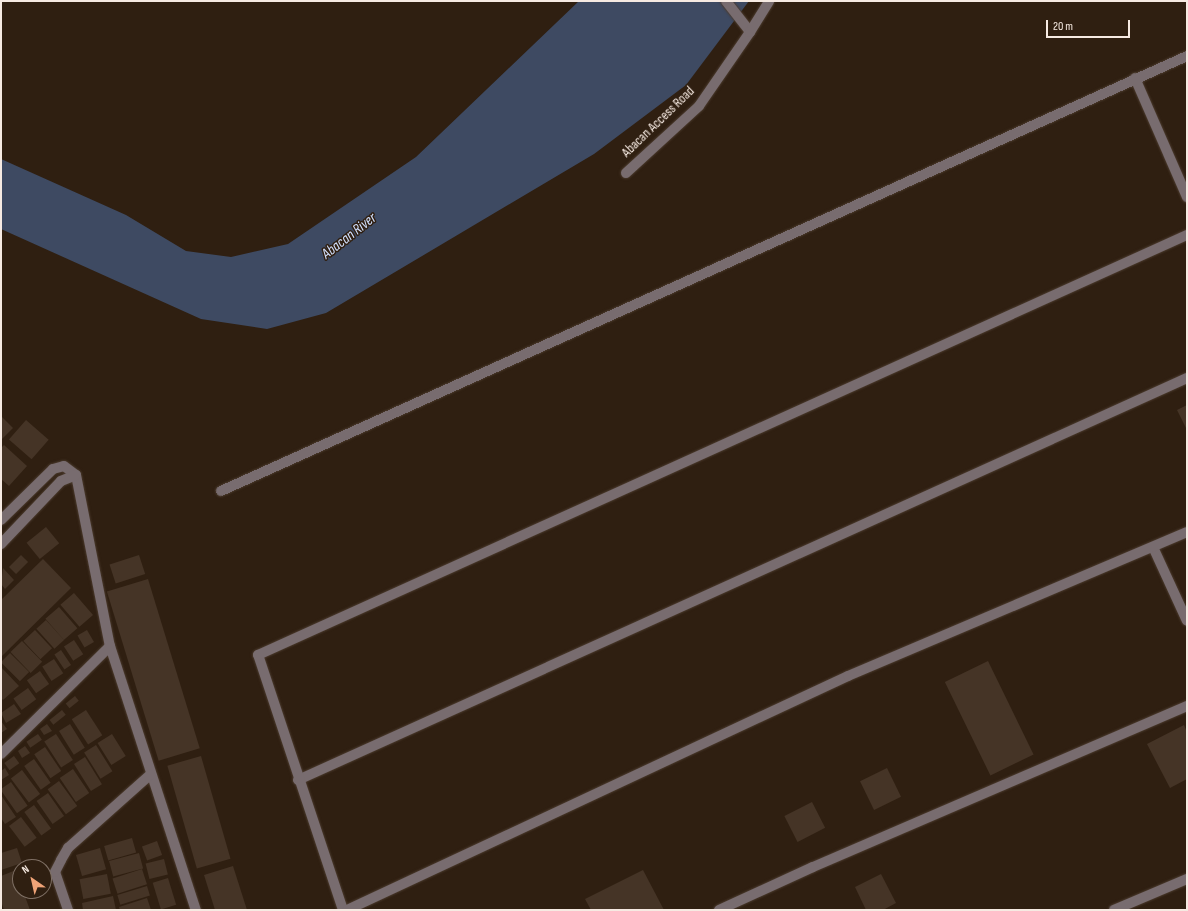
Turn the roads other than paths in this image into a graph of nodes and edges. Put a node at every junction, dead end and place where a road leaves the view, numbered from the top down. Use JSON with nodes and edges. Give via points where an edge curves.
{"nodes":[{"id":1,"x":726,"y":1,"type":"edge"},
{"id":2,"x":769,"y":1,"type":"edge"},
{"id":3,"x":750,"y":32,"type":"junction"},
{"id":4,"x":1187,"y":56,"type":"edge"},
{"id":5,"x":1135,"y":78,"type":"junction"},
{"id":6,"x":626,"y":173,"type":"dead end"},
{"id":7,"x":1187,"y":197,"type":"edge"},
{"id":8,"x":1187,"y":235,"type":"edge"},
{"id":9,"x":1187,"y":378,"type":"edge"},
{"id":10,"x":76,"y":475,"type":"junction"},
{"id":11,"x":221,"y":491,"type":"dead end"},
{"id":12,"x":1,"y":520,"type":"edge"},
{"id":13,"x":1187,"y":532,"type":"edge"},
{"id":14,"x":1,"y":544,"type":"edge"},
{"id":15,"x":1153,"y":547,"type":"junction"},
{"id":16,"x":1187,"y":621,"type":"edge"},
{"id":17,"x":110,"y":646,"type":"junction"},
{"id":18,"x":1187,"y":706,"type":"edge"},
{"id":19,"x":1,"y":754,"type":"edge"},
{"id":20,"x":150,"y":774,"type":"junction"},
{"id":21,"x":298,"y":780,"type":"junction"},
{"id":22,"x":1187,"y":879,"type":"edge"},
{"id":23,"x":68,"y":910,"type":"edge"},
{"id":24,"x":196,"y":910,"type":"edge"},
{"id":25,"x":343,"y":910,"type":"edge"},
{"id":26,"x":347,"y":910,"type":"edge"},
{"id":27,"x":719,"y":910,"type":"edge"},
{"id":28,"x":1114,"y":910,"type":"edge"}],
"edges":[{"from":1,"to":3,"type":"street"},
{"from":2,"to":3,"type":"street","name":"Abacan Access Road"},
{"from":3,"to":6,"type":"street","name":"Abacan Access Road","via":[[699,106]]},
{"from":4,"to":5,"type":"street"},
{"from":5,"to":7,"type":"street"},
{"from":5,"to":11,"type":"street"},
{"from":8,"to":21,"type":"street","via":[[258,655]]},
{"from":9,"to":21,"type":"street"},
{"from":10,"to":12,"type":"street","via":[[64,466],[53,469]]},
{"from":10,"to":14,"type":"street","via":[[61,481]]},
{"from":10,"to":17,"type":"street"},
{"from":13,"to":15,"type":"street"},
{"from":15,"to":16,"type":"street"},
{"from":15,"to":26,"type":"street","via":[[848,676]]},
{"from":17,"to":19,"type":"street"},
{"from":17,"to":20,"type":"street"},
{"from":18,"to":27,"type":"street"},
{"from":20,"to":23,"type":"street","via":[[68,848],[55,872]]},
{"from":20,"to":24,"type":"street"},
{"from":21,"to":25,"type":"street"},
{"from":22,"to":28,"type":"street"}]}
